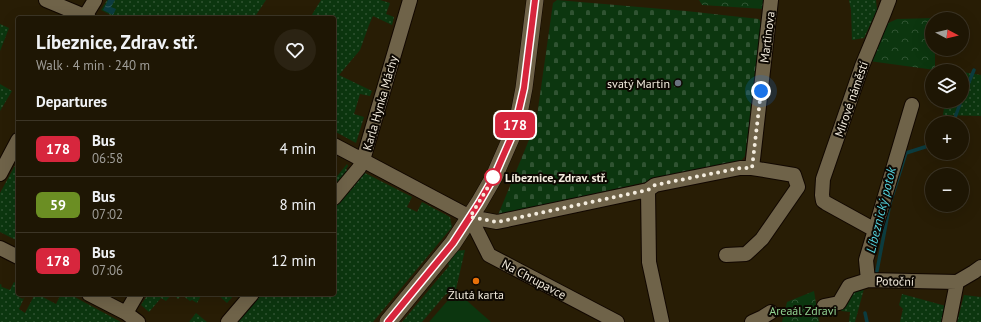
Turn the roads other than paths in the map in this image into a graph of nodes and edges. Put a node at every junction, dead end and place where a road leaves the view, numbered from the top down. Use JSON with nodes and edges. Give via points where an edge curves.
{"nodes":[{"id":1,"x":46,"y":0,"type":"edge"},
{"id":2,"x":94,"y":0,"type":"edge"},
{"id":3,"x":410,"y":0,"type":"edge"},
{"id":4,"x":535,"y":0,"type":"edge"},
{"id":5,"x":772,"y":0,"type":"edge"},
{"id":6,"x":889,"y":0,"type":"edge"},
{"id":7,"x":84,"y":16,"type":"edge"},
{"id":8,"x":86,"y":16,"type":"edge"},
{"id":9,"x":912,"y":105,"type":"dead end"},
{"id":10,"x":16,"y":144,"type":"edge"},
{"id":11,"x":336,"y":146,"type":"edge"},
{"id":12,"x":364,"y":160,"type":"junction"},
{"id":13,"x":752,"y":168,"type":"junction"},
{"id":14,"x":0,"y":174,"type":"edge"},
{"id":15,"x":648,"y":190,"type":"junction"},
{"id":16,"x":336,"y":196,"type":"edge"},
{"id":17,"x":470,"y":217,"type":"junction"},
{"id":18,"x":875,"y":230,"type":"junction"},
{"id":19,"x":0,"y":248,"type":"edge"},
{"id":20,"x":726,"y":255,"type":"dead end"},
{"id":21,"x":16,"y":256,"type":"edge"},
{"id":22,"x":981,"y":267,"type":"edge"},
{"id":23,"x":868,"y":280,"type":"junction"},
{"id":24,"x":957,"y":282,"type":"junction"},
{"id":25,"x":93,"y":296,"type":"edge"},
{"id":26,"x":136,"y":296,"type":"edge"},
{"id":27,"x":250,"y":296,"type":"edge"},
{"id":28,"x":824,"y":306,"type":"dead end"},
{"id":29,"x":771,"y":312,"type":"dead end"},
{"id":30,"x":126,"y":313,"type":"junction"},
{"id":31,"x":138,"y":322,"type":"edge"},
{"id":32,"x":228,"y":322,"type":"edge"},
{"id":33,"x":388,"y":322,"type":"edge"},
{"id":34,"x":617,"y":322,"type":"edge"},
{"id":35,"x":662,"y":322,"type":"edge"},
{"id":36,"x":752,"y":322,"type":"edge"},
{"id":37,"x":949,"y":322,"type":"edge"}],
"edges":[{"from":1,"to":7,"type":"street"},
{"from":2,"to":8,"type":"street"},
{"from":3,"to":12,"type":"street","name":"Karla Hynka Máchy"},
{"from":4,"to":17,"type":"street","via":[[524,88],[516,122],[494,177]]},
{"from":5,"to":13,"type":"street","name":"Martinova"},
{"from":6,"to":18,"type":"street","name":"Mírové náměstí","via":[[862,66],[826,171],[822,195],[826,203]]},
{"from":9,"to":18,"type":"street","name":"Potoční"},
{"from":10,"to":14,"type":"street"},
{"from":11,"to":12,"type":"street"},
{"from":12,"to":16,"type":"street","name":"Karla Hynka Máchy"},
{"from":12,"to":17,"type":"street"},
{"from":13,"to":15,"type":"street","via":[[740,168],[655,185]]},
{"from":13,"to":20,"type":"street","via":[[794,175],[798,187],[762,239],[746,254]]},
{"from":15,"to":17,"type":"street","via":[[497,222]]},
{"from":15,"to":35,"type":"street","via":[[649,262]]},
{"from":17,"to":33,"type":"street","via":[[441,259]]},
{"from":17,"to":34,"type":"street","name":"Na Chrupavce","via":[[490,255]]},
{"from":18,"to":23,"type":"street","name":"Potoční","via":[[866,260]]},
{"from":19,"to":21,"type":"street"},
{"from":22,"to":24,"type":"street"},
{"from":23,"to":24,"type":"street","name":"Potoční"},
{"from":23,"to":28,"type":"street","via":[[849,286],[839,303]]},
{"from":24,"to":37,"type":"street"},
{"from":25,"to":30,"type":"street"},
{"from":26,"to":30,"type":"street"},
{"from":27,"to":32,"type":"street"},
{"from":29,"to":36,"type":"street"},
{"from":30,"to":31,"type":"street"}]}
